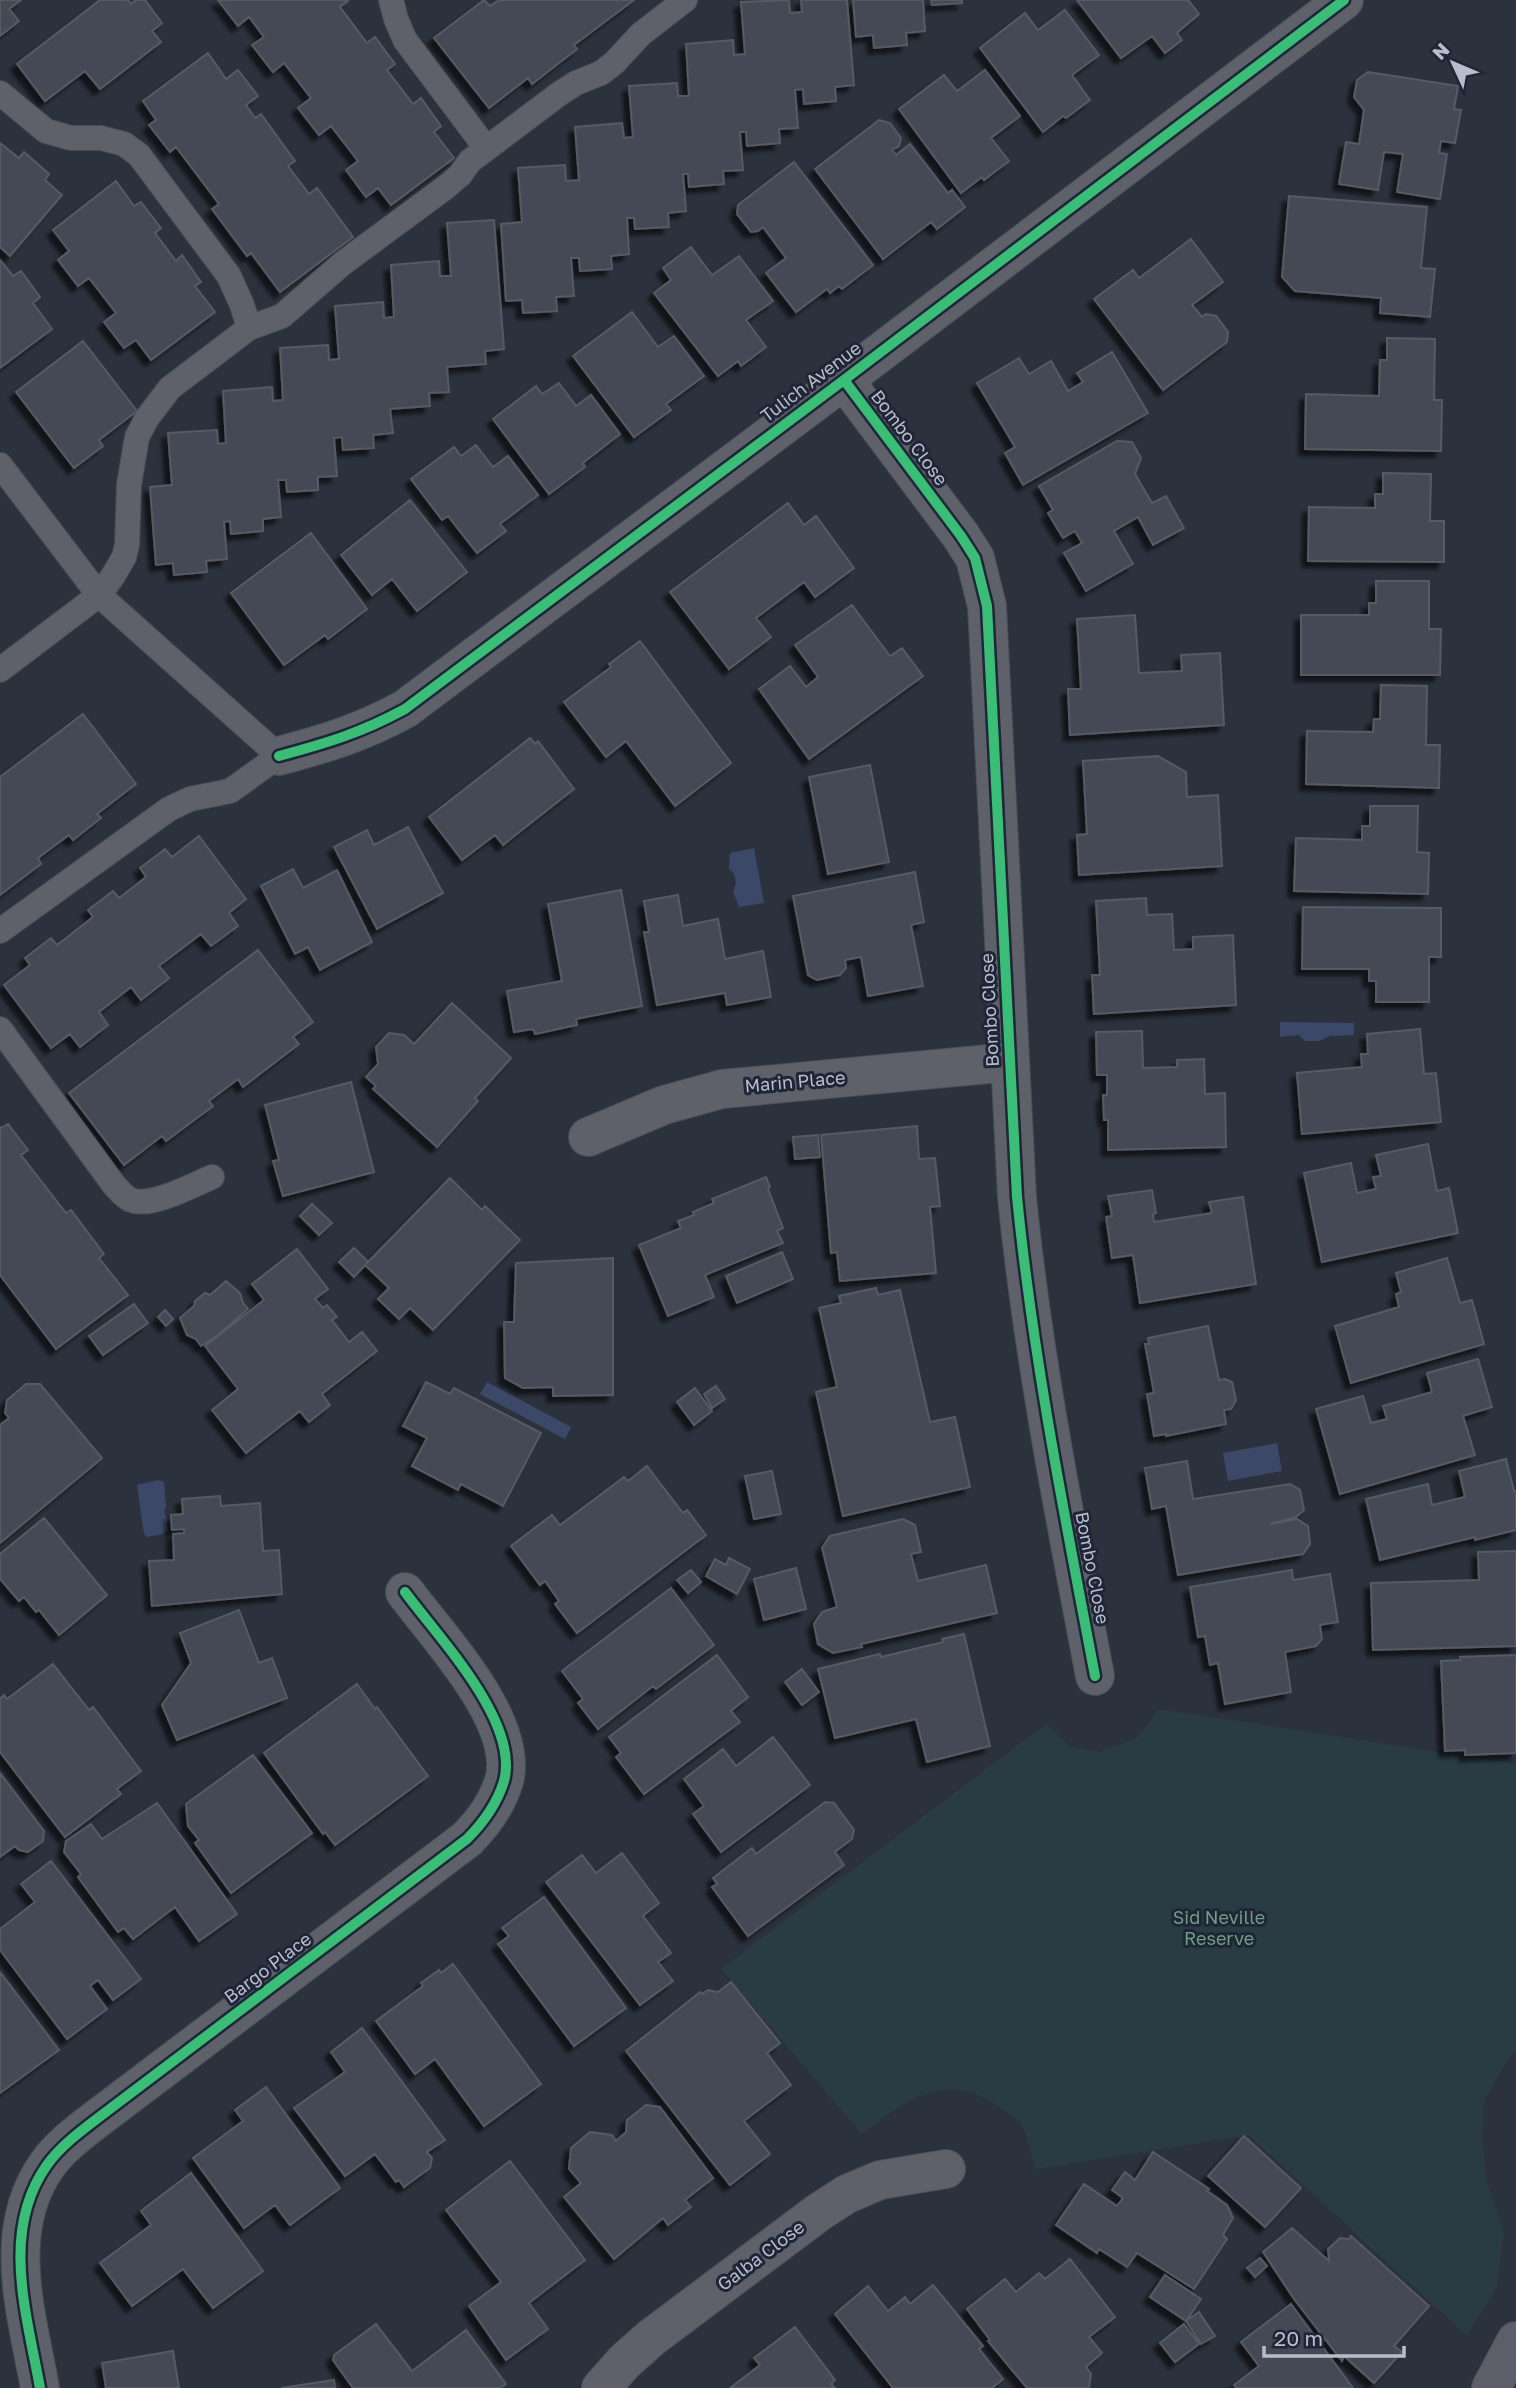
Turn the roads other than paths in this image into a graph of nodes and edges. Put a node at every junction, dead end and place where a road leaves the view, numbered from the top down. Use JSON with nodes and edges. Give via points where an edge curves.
{"nodes":[{"id":1,"x":391,"y":0,"type":"edge"},
{"id":2,"x":685,"y":0,"type":"edge"},
{"id":3,"x":1344,"y":0,"type":"edge"},
{"id":4,"x":0,"y":93,"type":"edge"},
{"id":5,"x":486,"y":148,"type":"junction"},
{"id":6,"x":249,"y":328,"type":"junction"},
{"id":7,"x":844,"y":380,"type":"junction"},
{"id":8,"x":0,"y":465,"type":"edge"},
{"id":9,"x":99,"y":595,"type":"junction"},
{"id":10,"x":0,"y":670,"type":"edge"},
{"id":11,"x":279,"y":756,"type":"junction"},
{"id":12,"x":0,"y":931,"type":"edge"},
{"id":13,"x":0,"y":1029,"type":"edge"},
{"id":14,"x":1010,"y":1062,"type":"junction"},
{"id":15,"x":588,"y":1137,"type":"dead end"},
{"id":16,"x":212,"y":1177,"type":"dead end"},
{"id":17,"x":405,"y":1592,"type":"dead end"},
{"id":18,"x":1095,"y":1676,"type":"dead end"},
{"id":19,"x":946,"y":2169,"type":"dead end"},
{"id":20,"x":1516,"y":2341,"type":"edge"},
{"id":21,"x":40,"y":2388,"type":"edge"},
{"id":22,"x":601,"y":2388,"type":"edge"},
{"id":23,"x":1492,"y":2388,"type":"edge"}],
"edges":[{"from":1,"to":5,"type":"lane","via":[[405,40]]},
{"from":2,"to":5,"type":"lane","via":[[601,73],[559,94]]},
{"from":3,"to":7,"type":"street","name":"Tulich Avenue"},
{"from":4,"to":6,"type":"lane","via":[[33,122],[58,136],[102,138],[124,144],[139,155],[229,276]]},
{"from":5,"to":6,"type":"lane","via":[[446,187],[343,263],[282,316]]},
{"from":6,"to":9,"type":"lane","via":[[170,388],[147,418],[137,437],[129,485],[124,557]]},
{"from":7,"to":11,"type":"street","name":"Tulich Avenue","via":[[404,709],[371,728]]},
{"from":7,"to":14,"type":"street","name":"Bombo Close","via":[[961,536],[975,558],[982,582],[987,606]]},
{"from":8,"to":9,"type":"lane"},
{"from":9,"to":10,"type":"lane"},
{"from":9,"to":11,"type":"lane"},
{"from":11,"to":12,"type":"lane","via":[[230,792],[190,799],[169,809]]},
{"from":13,"to":16,"type":"lane","via":[[128,1199],[142,1202]]},
{"from":14,"to":15,"type":"street","name":"Marin Place","via":[[722,1089],[664,1105]]},
{"from":14,"to":18,"type":"street","name":"Bombo Close","via":[[1024,1270]]},
{"from":17,"to":21,"type":"street","name":"Bargo Place","via":[[493,1714],[506,1760],[505,1779],[496,1801],[467,1839],[93,2121],[48,2162],[33,2186],[20,2248],[20,2275]]},
{"from":19,"to":22,"type":"street","name":"Galba Close","via":[[880,2180],[847,2194],[651,2339]]},
{"from":20,"to":23,"type":"street"}]}
